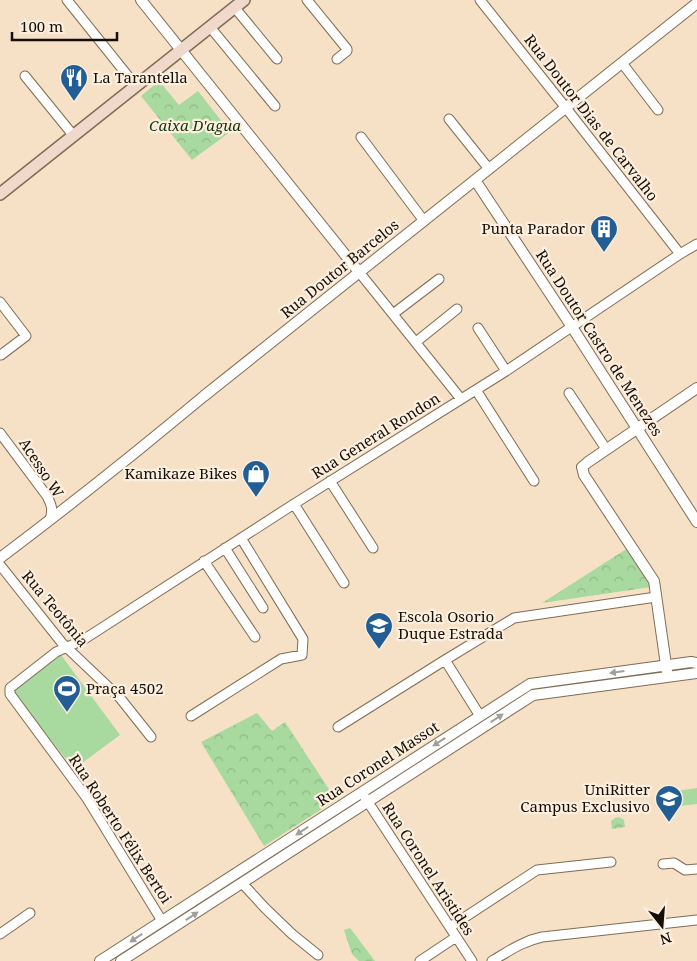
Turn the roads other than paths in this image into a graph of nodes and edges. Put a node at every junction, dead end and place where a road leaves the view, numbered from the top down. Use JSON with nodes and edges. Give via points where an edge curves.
{"nodes":[{"id":1,"x":67,"y":0,"type":"edge"},
{"id":2,"x":142,"y":0,"type":"edge"},
{"id":3,"x":244,"y":0,"type":"edge"},
{"id":4,"x":308,"y":0,"type":"edge"},
{"id":5,"x":480,"y":0,"type":"edge"},
{"id":6,"x":697,"y":3,"type":"edge"},
{"id":7,"x":234,"y":8,"type":"junction"},
{"id":8,"x":210,"y":27,"type":"junction"},
{"id":9,"x":182,"y":50,"type":"junction"},
{"id":10,"x":277,"y":59,"type":"dead end"},
{"id":11,"x":337,"y":59,"type":"dead end"},
{"id":12,"x":622,"y":63,"type":"junction"},
{"id":13,"x":25,"y":76,"type":"dead end"},
{"id":14,"x":136,"y":86,"type":"junction"},
{"id":15,"x":275,"y":106,"type":"dead end"},
{"id":16,"x":566,"y":108,"type":"junction"},
{"id":17,"x":658,"y":110,"type":"dead end"},
{"id":18,"x":449,"y":119,"type":"dead end"},
{"id":19,"x":73,"y":135,"type":"junction"},
{"id":20,"x":361,"y":137,"type":"dead end"},
{"id":21,"x":489,"y":169,"type":"junction"},
{"id":22,"x":475,"y":180,"type":"junction"},
{"id":23,"x":0,"y":194,"type":"edge"},
{"id":24,"x":424,"y":221,"type":"junction"},
{"id":25,"x":697,"y":244,"type":"edge"},
{"id":26,"x":680,"y":254,"type":"junction"},
{"id":27,"x":359,"y":272,"type":"junction"},
{"id":28,"x":439,"y":280,"type":"dead end"},
{"id":29,"x":0,"y":302,"type":"edge"},
{"id":30,"x":456,"y":309,"type":"dead end"},
{"id":31,"x":393,"y":314,"type":"junction"},
{"id":32,"x":572,"y":327,"type":"junction"},
{"id":33,"x":478,"y":328,"type":"dead end"},
{"id":34,"x":416,"y":342,"type":"junction"},
{"id":35,"x":1,"y":355,"type":"edge"},
{"id":36,"x":506,"y":371,"type":"junction"},
{"id":37,"x":697,"y":388,"type":"edge"},
{"id":38,"x":476,"y":390,"type":"junction"},
{"id":39,"x":569,"y":393,"type":"dead end"},
{"id":40,"x":461,"y":399,"type":"junction"},
{"id":41,"x":637,"y":428,"type":"junction"},
{"id":42,"x":0,"y":433,"type":"edge"},
{"id":43,"x":606,"y":449,"type":"junction"},
{"id":44,"x":330,"y":481,"type":"junction"},
{"id":45,"x":534,"y":481,"type":"dead end"},
{"id":46,"x":294,"y":504,"type":"junction"},
{"id":47,"x":50,"y":520,"type":"junction"},
{"id":48,"x":697,"y":522,"type":"edge"},
{"id":49,"x":241,"y":538,"type":"junction"},
{"id":50,"x":225,"y":548,"type":"junction"},
{"id":51,"x":373,"y":548,"type":"dead end"},
{"id":52,"x":0,"y":558,"type":"edge"},
{"id":53,"x":204,"y":561,"type":"junction"},
{"id":54,"x":0,"y":565,"type":"edge"},
{"id":55,"x":344,"y":582,"type":"dead end"},
{"id":56,"x":656,"y":597,"type":"junction"},
{"id":57,"x":263,"y":608,"type":"dead end"},
{"id":58,"x":255,"y":637,"type":"dead end"},
{"id":59,"x":67,"y":648,"type":"junction"},
{"id":60,"x":445,"y":660,"type":"junction"},
{"id":61,"x":695,"y":661,"type":"edge"},
{"id":62,"x":666,"y":665,"type":"junction"},
{"id":63,"x":697,"y":673,"type":"edge"},
{"id":64,"x":668,"y":676,"type":"junction"},
{"id":65,"x":192,"y":716,"type":"dead end"},
{"id":66,"x":480,"y":716,"type":"junction"},
{"id":67,"x":338,"y":727,"type":"dead end"},
{"id":68,"x":151,"y":737,"type":"dead end"},
{"id":69,"x":362,"y":792,"type":"junction"},
{"id":70,"x":368,"y":802,"type":"junction"},
{"id":71,"x":610,"y":862,"type":"dead end"},
{"id":72,"x":663,"y":864,"type":"dead end"},
{"id":73,"x":697,"y":869,"type":"edge"},
{"id":74,"x":242,"y":883,"type":"junction"},
{"id":75,"x":30,"y":913,"type":"dead end"},
{"id":76,"x":697,"y":920,"type":"edge"},
{"id":77,"x":162,"y":921,"type":"junction"},
{"id":78,"x":450,"y":927,"type":"junction"},
{"id":79,"x":0,"y":934,"type":"edge"},
{"id":80,"x":456,"y":937,"type":"junction"},
{"id":81,"x":318,"y":955,"type":"dead end"},
{"id":82,"x":112,"y":958,"type":"edge"},
{"id":83,"x":100,"y":961,"type":"edge"},
{"id":84,"x":121,"y":961,"type":"edge"},
{"id":85,"x":420,"y":961,"type":"edge"},
{"id":86,"x":472,"y":961,"type":"edge"},
{"id":87,"x":492,"y":961,"type":"edge"}],
"edges":[{"from":1,"to":14,"type":"street"},
{"from":2,"to":9,"type":"street"},
{"from":3,"to":7,"type":"main road"},
{"from":4,"to":11,"type":"street","via":[[347,49]]},
{"from":5,"to":16,"type":"street","name":"Rua Doutor Dias de Carvalho"},
{"from":6,"to":12,"type":"street","name":"Rua Doutor Barcelos"},
{"from":7,"to":8,"type":"main road"},
{"from":7,"to":10,"type":"street"},
{"from":8,"to":9,"type":"main road"},
{"from":8,"to":15,"type":"street"},
{"from":9,"to":14,"type":"main road"},
{"from":9,"to":27,"type":"street"},
{"from":12,"to":16,"type":"street","name":"Rua Doutor Barcelos"},
{"from":12,"to":17,"type":"street"},
{"from":13,"to":19,"type":"street"},
{"from":14,"to":19,"type":"main road"},
{"from":16,"to":21,"type":"street","name":"Rua Doutor Barcelos"},
{"from":16,"to":26,"type":"street","name":"Rua Doutor Dias de Carvalho"},
{"from":18,"to":21,"type":"street"},
{"from":19,"to":23,"type":"main road"},
{"from":20,"to":24,"type":"street"},
{"from":21,"to":22,"type":"street","name":"Rua Doutor Barcelos"},
{"from":22,"to":24,"type":"street","name":"Rua Doutor Barcelos"},
{"from":22,"to":32,"type":"street","name":"Rua Doutor Castro de Menezes"},
{"from":24,"to":27,"type":"street","name":"Rua Doutor Barcelos"},
{"from":25,"to":26,"type":"street","name":"Rua General Rondon"},
{"from":26,"to":32,"type":"street","name":"Rua General Rondon"},
{"from":27,"to":31,"type":"street"},
{"from":27,"to":47,"type":"street","name":"Rua Doutor Barcelos"},
{"from":28,"to":31,"type":"street"},
{"from":29,"to":35,"type":"street","via":[[26,336]]},
{"from":30,"to":34,"type":"street"},
{"from":31,"to":34,"type":"street"},
{"from":32,"to":36,"type":"street","name":"Rua General Rondon"},
{"from":32,"to":41,"type":"street","name":"Rua Doutor Castro de Menezes"},
{"from":33,"to":36,"type":"street"},
{"from":34,"to":40,"type":"street"},
{"from":36,"to":38,"type":"street","name":"Rua General Rondon"},
{"from":37,"to":41,"type":"street"},
{"from":38,"to":40,"type":"street","name":"Rua General Rondon"},
{"from":38,"to":45,"type":"street"},
{"from":39,"to":43,"type":"street"},
{"from":40,"to":44,"type":"street","name":"Rua General Rondon"},
{"from":41,"to":43,"type":"street"},
{"from":41,"to":48,"type":"street","name":"Rua Doutor Castro de Menezes"},
{"from":42,"to":47,"type":"street","name":"Acesso W","via":[[52,506]]},
{"from":43,"to":56,"type":"street","via":[[582,468],[584,475],[654,580]]},
{"from":44,"to":46,"type":"street","name":"Rua General Rondon"},
{"from":44,"to":51,"type":"street"},
{"from":46,"to":49,"type":"street","name":"Rua General Rondon"},
{"from":46,"to":55,"type":"street"},
{"from":47,"to":52,"type":"street","name":"Rua Doutor Barcelos"},
{"from":49,"to":50,"type":"street","name":"Rua General Rondon"},
{"from":49,"to":65,"type":"street","via":[[303,639],[302,655],[281,659]]},
{"from":50,"to":53,"type":"street","name":"Rua General Rondon"},
{"from":50,"to":57,"type":"street"},
{"from":53,"to":58,"type":"street"},
{"from":53,"to":59,"type":"street","name":"Rua General Rondon"},
{"from":54,"to":59,"type":"street","name":"Rua Teotônia"},
{"from":56,"to":60,"type":"street","via":[[514,618]]},
{"from":56,"to":62,"type":"street"},
{"from":59,"to":68,"type":"street","name":"Rua Teotônia","via":[[120,698]]},
{"from":59,"to":77,"type":"street","name":"Rua Roberto Félix Bertoi","via":[[56,652],[11,686],[9,692],[86,797]]},
{"from":60,"to":66,"type":"street"},
{"from":60,"to":67,"type":"street"},
{"from":61,"to":62,"type":"street","name":"Rua Coronel Massot"},
{"from":62,"to":64,"type":"street"},
{"from":62,"to":66,"type":"street","name":"Rua Coronel Massot","one_way":true,"via":[[530,684]]},
{"from":63,"to":64,"type":"street","name":"Rua Coronel Massot"},
{"from":70,"to":64,"type":"street","name":"Rua Coronel Massot","one_way":true,"via":[[533,695]]},
{"from":66,"to":69,"type":"street","name":"Rua Coronel Massot","one_way":true},
{"from":69,"to":70,"type":"street","name":"Rua Coronel Aristides"},
{"from":69,"to":77,"type":"street","name":"Rua Coronel Massot","one_way":true},
{"from":70,"to":74,"type":"street","name":"Rua Coronel Massot"},
{"from":70,"to":78,"type":"street","name":"Rua Coronel Aristides"},
{"from":71,"to":78,"type":"street","via":[[537,870]]},
{"from":72,"to":73,"type":"street","via":[[674,863],[688,870]]},
{"from":74,"to":81,"type":"street","via":[[292,934]]},
{"from":84,"to":74,"type":"street","name":"Rua Coronel Massot","one_way":true},
{"from":75,"to":79,"type":"street"},
{"from":76,"to":87,"type":"street","via":[[537,938]]},
{"from":77,"to":82,"type":"street","name":"Rua Coronel Massot","one_way":true},
{"from":78,"to":80,"type":"street","name":"Rua Coronel Aristides"},
{"from":80,"to":85,"type":"street"},
{"from":80,"to":86,"type":"street","name":"Rua Coronel Aristides"},
{"from":82,"to":83,"type":"street","name":"Rua Coronel Massot"}]}
